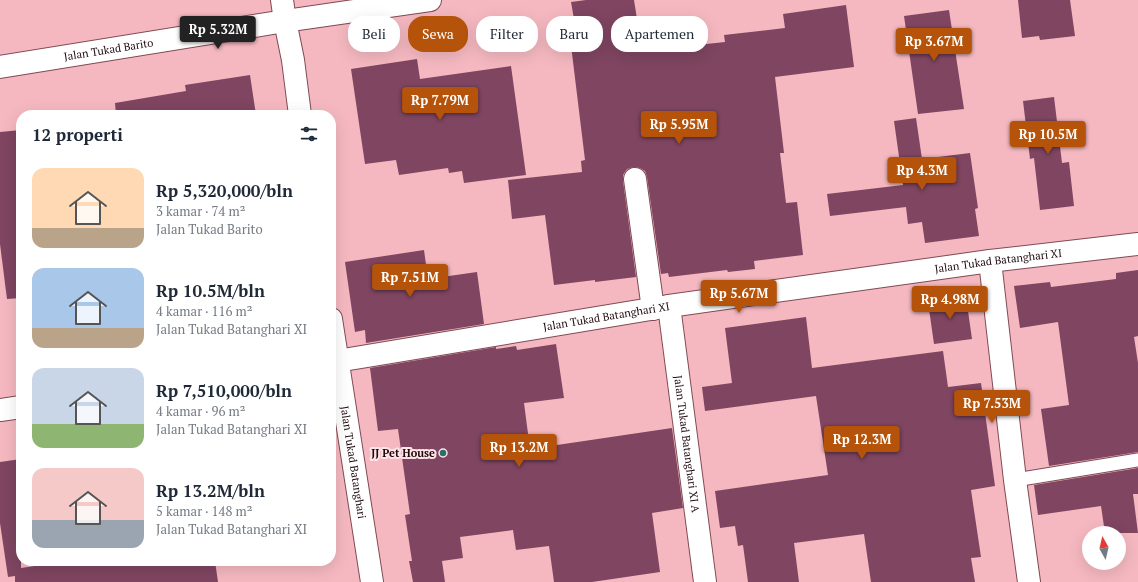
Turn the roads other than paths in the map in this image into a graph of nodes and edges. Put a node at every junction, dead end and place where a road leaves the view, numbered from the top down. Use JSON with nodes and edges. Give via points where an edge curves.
{"nodes":[{"id":1,"x":282,"y":0,"type":"edge"},
{"id":2,"x":430,"y":0,"type":"edge"},
{"id":3,"x":285,"y":21,"type":"junction"},
{"id":4,"x":0,"y":67,"type":"edge"},
{"id":5,"x":299,"y":110,"type":"edge"},
{"id":6,"x":635,"y":179,"type":"dead end"},
{"id":7,"x":1138,"y":244,"type":"edge"},
{"id":8,"x":990,"y":261,"type":"junction"},
{"id":9,"x":661,"y":308,"type":"junction"},
{"id":10,"x":336,"y":361,"type":"edge"},
{"id":11,"x":336,"y":373,"type":"edge"},
{"id":12,"x":16,"y":408,"type":"edge"},
{"id":13,"x":0,"y":410,"type":"edge"},
{"id":14,"x":1138,"y":460,"type":"edge"},
{"id":15,"x":1015,"y":480,"type":"junction"},
{"id":16,"x":372,"y":582,"type":"edge"},
{"id":17,"x":705,"y":582,"type":"edge"},
{"id":18,"x":1029,"y":582,"type":"edge"}],
"edges":[{"from":1,"to":3,"type":"street"},
{"from":2,"to":3,"type":"street","name":"Jalan Tukad Barito"},
{"from":3,"to":4,"type":"street","name":"Jalan Tukad Barito"},
{"from":3,"to":5,"type":"street"},
{"from":6,"to":9,"type":"street","name":"Jalan Tukad Batanghari XI A"},
{"from":7,"to":8,"type":"street","name":"Jalan Tukad Batanghari XI"},
{"from":8,"to":9,"type":"street","name":"Jalan Tukad Batanghari XI"},
{"from":8,"to":15,"type":"street"},
{"from":9,"to":10,"type":"street","name":"Jalan Tukad Batanghari XI"},
{"from":9,"to":17,"type":"street","name":"Jalan Tukad Batanghari XI A"},
{"from":11,"to":16,"type":"street","name":"Jalan Tukad Batanghari"},
{"from":12,"to":13,"type":"street"},
{"from":14,"to":15,"type":"lane"},
{"from":15,"to":18,"type":"street"}]}
